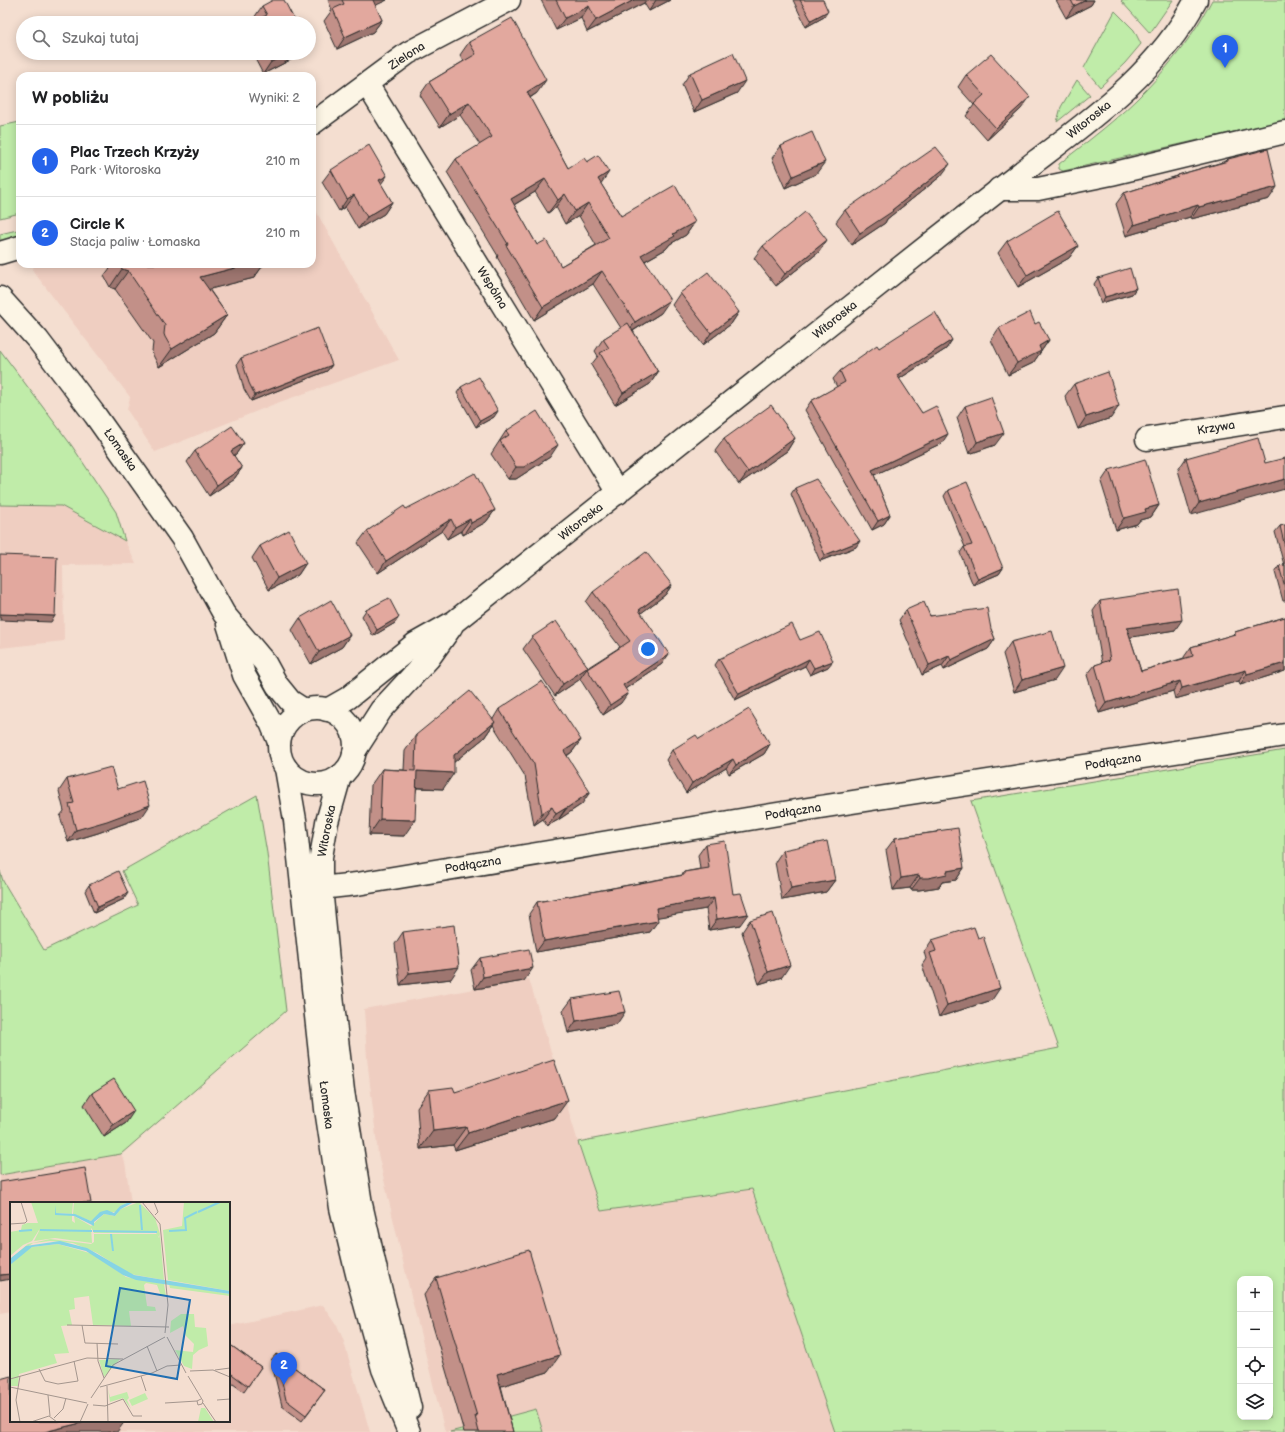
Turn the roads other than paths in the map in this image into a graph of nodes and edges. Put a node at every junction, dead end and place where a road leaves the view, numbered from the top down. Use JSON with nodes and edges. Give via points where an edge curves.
{"nodes":[{"id":1,"x":509,"y":0,"type":"edge"},
{"id":2,"x":1196,"y":0,"type":"edge"},
{"id":3,"x":367,"y":84,"type":"junction"},
{"id":4,"x":316,"y":121,"type":"edge"},
{"id":5,"x":1285,"y":132,"type":"edge"},
{"id":6,"x":999,"y":189,"type":"junction"},
{"id":7,"x":16,"y":248,"type":"edge"},
{"id":8,"x":0,"y":253,"type":"edge"},
{"id":9,"x":0,"y":298,"type":"edge"},
{"id":10,"x":1285,"y":417,"type":"edge"},
{"id":11,"x":1147,"y":439,"type":"dead end"},
{"id":12,"x":618,"y":493,"type":"junction"},
{"id":13,"x":224,"y":614,"type":"junction"},
{"id":14,"x":454,"y":622,"type":"junction"},
{"id":15,"x":304,"y":710,"type":"junction"},
{"id":16,"x":327,"y":710,"type":"junction"},
{"id":17,"x":1285,"y":735,"type":"edge"},
{"id":18,"x":279,"y":742,"type":"junction"},
{"id":19,"x":354,"y":752,"type":"junction"},
{"id":20,"x":286,"y":768,"type":"junction"},
{"id":21,"x":340,"y":776,"type":"junction"},
{"id":22,"x":311,"y":888,"type":"junction"},
{"id":23,"x":409,"y":1432,"type":"edge"},
{"id":24,"x":417,"y":1432,"type":"edge"}],
"edges":[{"from":1,"to":3,"type":"main road","name":"Zielona","via":[[408,53]]},
{"from":2,"to":6,"type":"main road","name":"Witoroska","via":[[1177,33],[1129,87],[1100,113]]},
{"from":3,"to":4,"type":"main road","name":"Zielona"},
{"from":3,"to":12,"type":"main road","name":"Wspólna"},
{"from":5,"to":6,"type":"main road","via":[[1038,189]]},
{"from":6,"to":12,"type":"main road","name":"Witoroska"},
{"from":7,"to":8,"type":"main road"},
{"from":9,"to":13,"type":"main road","name":"Łomaska","via":[[38,340],[95,415],[182,538]]},
{"from":10,"to":11,"type":"main road","name":"Krzywa"},
{"from":12,"to":14,"type":"main road","name":"Witoroska"},
{"from":13,"to":15,"type":"main road","name":"Łomaska","via":[[265,663],[277,685],[290,701]]},
{"from":13,"to":18,"type":"main road","name":"Łomaska","via":[[244,675]]},
{"from":14,"to":16,"type":"main road","name":"Witoroska","via":[[415,644],[348,698]]},
{"from":14,"to":19,"type":"main road","name":"Witoroska","via":[[429,658],[381,710]]},
{"from":15,"to":16,"type":"main road"},
{"from":15,"to":18,"type":"main road","via":[[287,723]]},
{"from":16,"to":19,"type":"main road","via":[[341,717],[350,729]]},
{"from":17,"to":22,"type":"main road","name":"Podłączna","via":[[820,807],[357,884]]},
{"from":18,"to":20,"type":"main road","via":[[281,760]]},
{"from":19,"to":21,"type":"main road","name":"Witoroska"},
{"from":20,"to":21,"type":"main road","via":[[292,775],[311,783],[332,781]]},
{"from":20,"to":22,"type":"main road","name":"Łomaska"},
{"from":21,"to":22,"type":"main road","name":"Witoroska"},
{"from":22,"to":23,"type":"main road","name":"Łomaska","via":[[326,1109],[341,1208],[383,1370]]},
{"from":22,"to":24,"type":"main road","name":"Łomaska","via":[[328,961],[343,1091],[361,1204]]}]}
